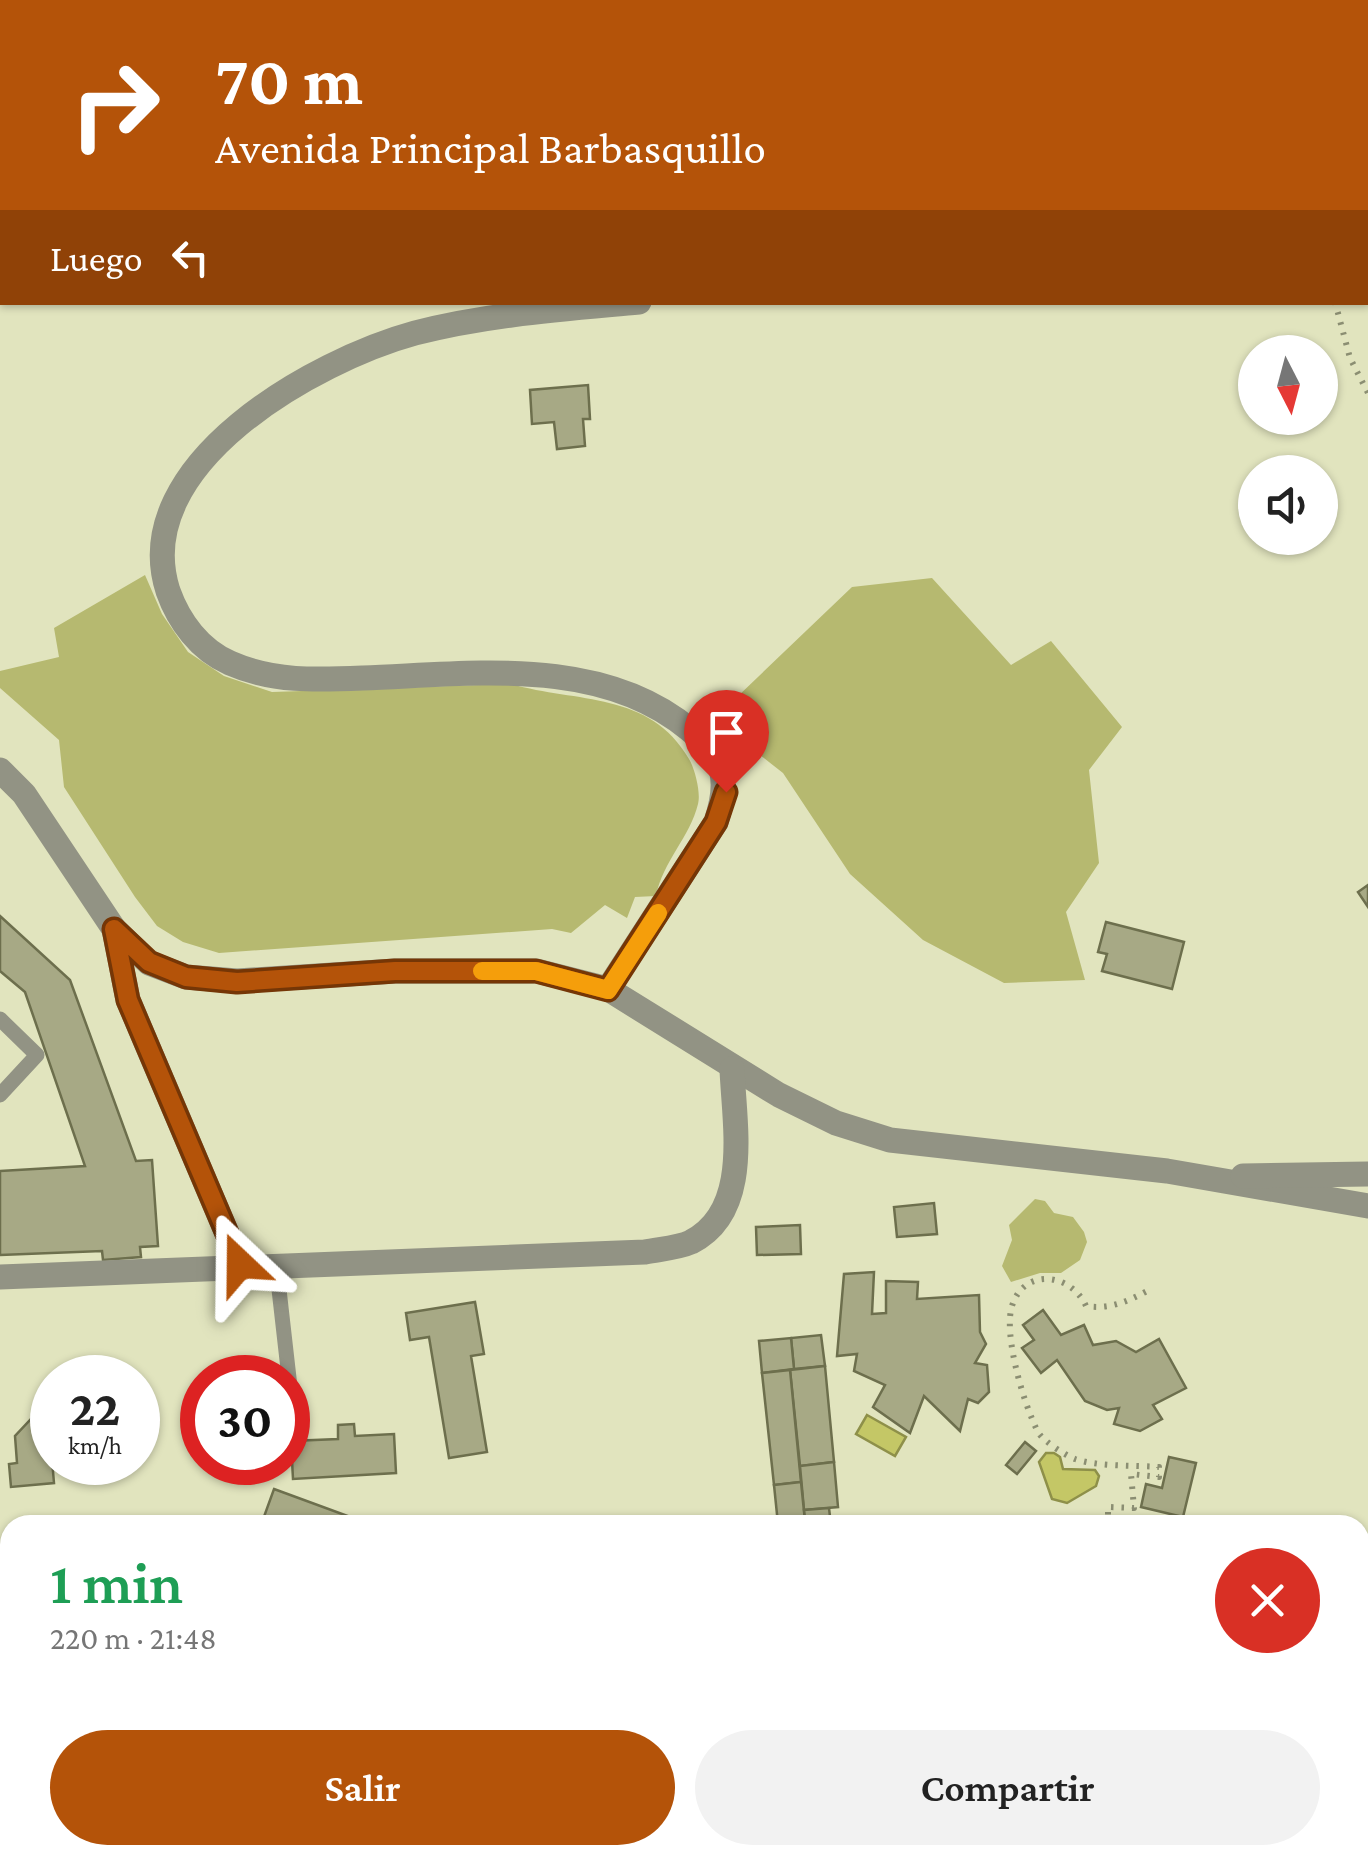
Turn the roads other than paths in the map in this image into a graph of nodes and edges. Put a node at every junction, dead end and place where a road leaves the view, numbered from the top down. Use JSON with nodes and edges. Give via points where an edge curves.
{"nodes":[{"id":1,"x":605,"y":305,"type":"edge"},
{"id":2,"x":0,"y":770,"type":"edge"},
{"id":3,"x":114,"y":929,"type":"junction"},
{"id":4,"x":608,"y":990,"type":"junction"},
{"id":5,"x":0,"y":1018,"type":"edge"},
{"id":6,"x":732,"y":1069,"type":"junction"},
{"id":7,"x":0,"y":1094,"type":"edge"},
{"id":8,"x":1368,"y":1174,"type":"edge"},
{"id":9,"x":1208,"y":1177,"type":"junction"},
{"id":10,"x":1368,"y":1206,"type":"edge"},
{"id":11,"x":240,"y":1264,"type":"junction"},
{"id":12,"x":276,"y":1264,"type":"junction"},
{"id":13,"x":0,"y":1276,"type":"edge"},
{"id":14,"x":286,"y":1355,"type":"edge"}],
"edges":[{"from":1,"to":4,"type":"street","via":[[432,330],[322,367],[221,438],[186,484],[164,544],[162,573],[191,636],[225,661],[267,678],[544,676],[607,686],[652,704],[708,744],[726,792],[716,822]]},
{"from":2,"to":3,"type":"street","via":[[24,794]]},
{"from":3,"to":4,"type":"street","via":[[149,962],[186,977],[237,982],[395,971],[536,971]]},
{"from":3,"to":11,"type":"street","via":[[128,1000]]},
{"from":4,"to":6,"type":"street"},
{"from":5,"to":7,"type":"lane","via":[[36,1055]]},
{"from":6,"to":9,"type":"street","via":[[836,1123],[890,1140]]},
{"from":6,"to":12,"type":"street","via":[[732,1192],[714,1224],[690,1243],[645,1252]]},
{"from":8,"to":9,"type":"street"},
{"from":9,"to":10,"type":"street"},
{"from":11,"to":12,"type":"street"},
{"from":11,"to":13,"type":"street"},
{"from":12,"to":14,"type":"lane"}]}
